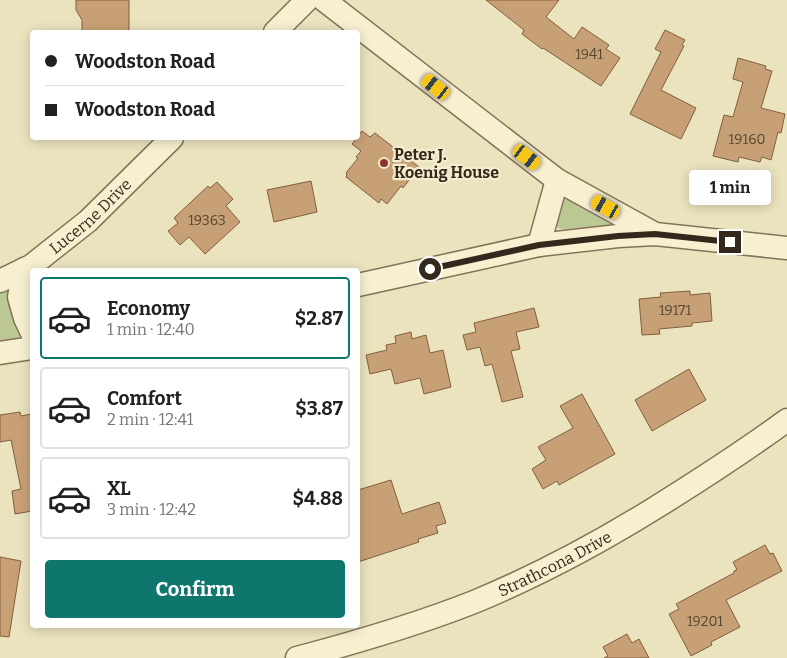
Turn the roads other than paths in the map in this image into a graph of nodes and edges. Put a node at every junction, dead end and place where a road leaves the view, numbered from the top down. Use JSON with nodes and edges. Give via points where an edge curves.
{"nodes":[{"id":1,"x":307,"y":0,"type":"edge"},
{"id":2,"x":324,"y":0,"type":"edge"},
{"id":3,"x":277,"y":30,"type":"edge"},
{"id":4,"x":170,"y":140,"type":"edge"},
{"id":5,"x":557,"y":180,"type":"junction"},
{"id":6,"x":655,"y":234,"type":"junction"},
{"id":7,"x":539,"y":245,"type":"junction"},
{"id":8,"x":787,"y":248,"type":"edge"},
{"id":9,"x":24,"y":269,"type":"junction"},
{"id":10,"x":0,"y":281,"type":"edge"},
{"id":11,"x":360,"y":285,"type":"edge"},
{"id":12,"x":30,"y":329,"type":"edge"},
{"id":13,"x":30,"y":348,"type":"edge"},
{"id":14,"x":0,"y":353,"type":"edge"},
{"id":15,"x":787,"y":420,"type":"edge"},
{"id":16,"x":297,"y":658,"type":"edge"}],
"edges":[{"from":1,"to":3,"type":"street"},
{"from":2,"to":5,"type":"street"},
{"from":4,"to":9,"type":"street","name":"Lucerne Drive","via":[[88,220]]},
{"from":5,"to":6,"type":"street"},
{"from":5,"to":7,"type":"street"},
{"from":6,"to":7,"type":"street"},
{"from":6,"to":8,"type":"street"},
{"from":7,"to":11,"type":"street"},
{"from":9,"to":10,"type":"street","name":"Lucerne Drive"},
{"from":9,"to":12,"type":"street","via":[[19,297]]},
{"from":13,"to":14,"type":"street"},
{"from":15,"to":16,"type":"street","name":"Strathcona Drive","via":[[686,489],[558,563],[428,620]]}]}
